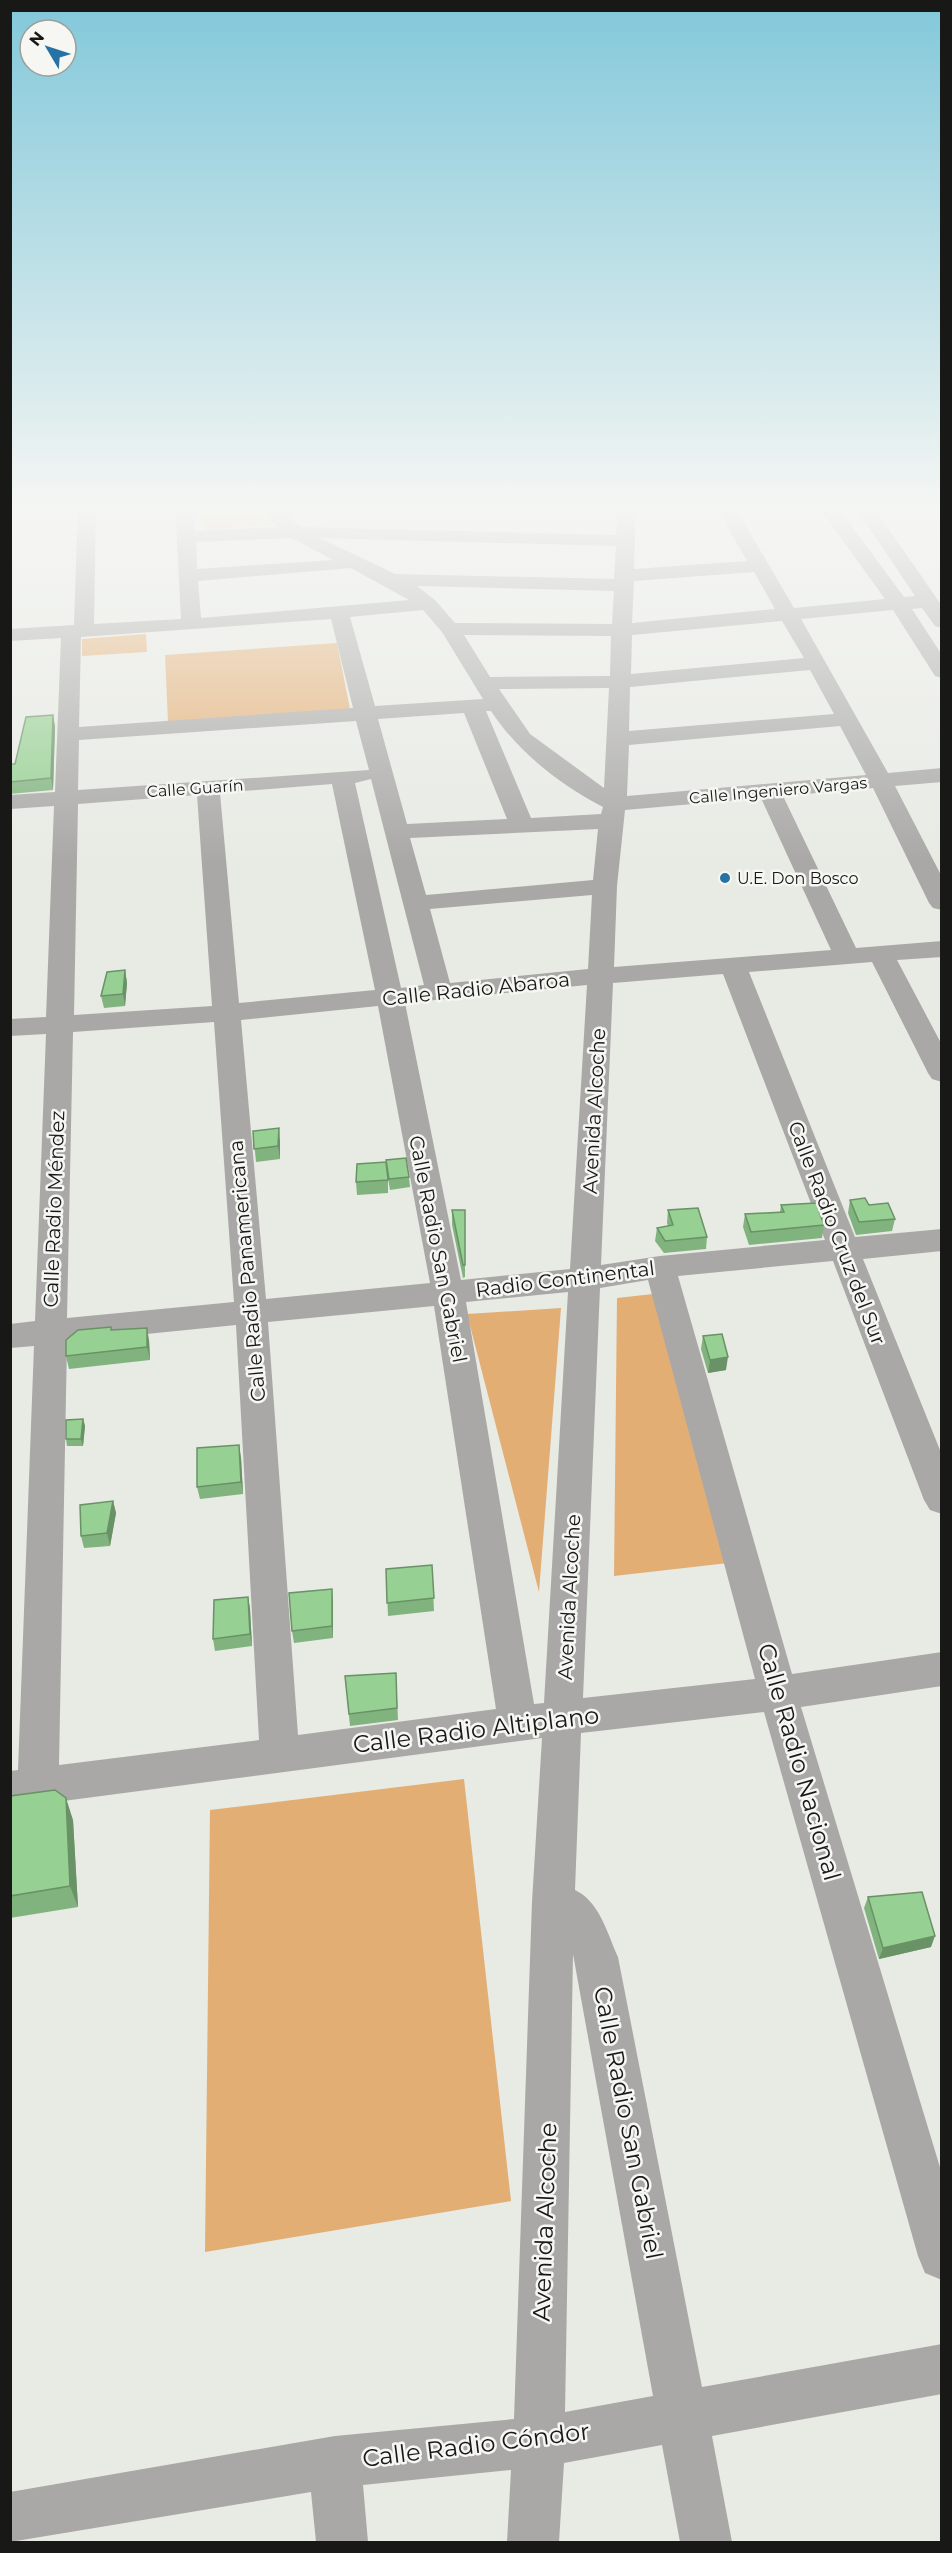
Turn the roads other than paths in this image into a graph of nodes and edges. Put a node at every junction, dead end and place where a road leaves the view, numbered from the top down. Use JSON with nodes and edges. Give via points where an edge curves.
{"nodes":[{"id":1,"x":78,"y":624,"type":"edge"},
{"id":2,"x":201,"y":624,"type":"edge"},
{"id":3,"x":342,"y":624,"type":"edge"},
{"id":4,"x":447,"y":624,"type":"edge"},
{"id":5,"x":623,"y":624,"type":"edge"},
{"id":6,"x":680,"y":624,"type":"edge"},
{"id":7,"x":794,"y":624,"type":"edge"},
{"id":8,"x":911,"y":624,"type":"edge"},
{"id":9,"x":191,"y":625,"type":"joint"},
{"id":10,"x":452,"y":629,"type":"junction"},
{"id":11,"x":623,"y":630,"type":"junction"},
{"id":12,"x":78,"y":631,"type":"junction"},
{"id":13,"x":10,"y":635,"type":"edge"},
{"id":14,"x":817,"y":663,"type":"junction"},
{"id":15,"x":942,"y":672,"type":"edge"},
{"id":16,"x":619,"y":682,"type":"junction"},
{"id":17,"x":486,"y":683,"type":"junction"},
{"id":18,"x":499,"y":704,"type":"junction"},
{"id":19,"x":472,"y":705,"type":"junction"},
{"id":20,"x":366,"y":713,"type":"junction"},
{"id":21,"x":848,"y":719,"type":"junction"},
{"id":22,"x":70,"y":734,"type":"junction"},
{"id":23,"x":617,"y":740,"type":"junction"},
{"id":24,"x":379,"y":773,"type":"junction"},
{"id":25,"x":942,"y":775,"type":"edge"},
{"id":26,"x":342,"y":777,"type":"junction"},
{"id":27,"x":881,"y":780,"type":"junction"},
{"id":28,"x":208,"y":788,"type":"junction"},
{"id":29,"x":770,"y":791,"type":"junction"},
{"id":30,"x":68,"y":798,"type":"junction"},
{"id":31,"x":10,"y":802,"type":"edge"},
{"id":32,"x":613,"y":813,"type":"junction"},
{"id":33,"x":522,"y":826,"type":"junction"},
{"id":34,"x":397,"y":832,"type":"junction"},
{"id":35,"x":605,"y":886,"type":"junction"},
{"id":36,"x":416,"y":903,"type":"junction"},
{"id":37,"x":942,"y":903,"type":"edge"},
{"id":38,"x":942,"y":949,"type":"edge"},
{"id":39,"x":881,"y":955,"type":"junction"},
{"id":40,"x":847,"y":956,"type":"junction"},
{"id":41,"x":733,"y":965,"type":"junction"},
{"id":42,"x":601,"y":976,"type":"junction"},
{"id":43,"x":439,"y":993,"type":"junction"},
{"id":44,"x":390,"y":997,"type":"junction"},
{"id":45,"x":225,"y":1013,"type":"junction"},
{"id":46,"x":60,"y":1025,"type":"junction"},
{"id":47,"x":10,"y":1028,"type":"edge"},
{"id":48,"x":942,"y":1073,"type":"edge"},
{"id":49,"x":942,"y":1240,"type":"edge"},
{"id":50,"x":843,"y":1250,"type":"junction"},
{"id":51,"x":660,"y":1267,"type":"junction"},
{"id":52,"x":586,"y":1279,"type":"junction"},
{"id":53,"x":448,"y":1293,"type":"junction"},
{"id":54,"x":251,"y":1313,"type":"junction"},
{"id":55,"x":49,"y":1333,"type":"junction"},
{"id":56,"x":10,"y":1336,"type":"edge"},
{"id":57,"x":942,"y":1500,"type":"edge"},
{"id":58,"x":942,"y":1670,"type":"edge"},
{"id":59,"x":778,"y":1693,"type":"junction"},
{"id":60,"x":563,"y":1718,"type":"junction"},
{"id":61,"x":518,"y":1724,"type":"junction"},
{"id":62,"x":280,"y":1756,"type":"junction"},
{"id":63,"x":24,"y":1789,"type":"edge"},
{"id":64,"x":553,"y":1902,"type":"junction"},
{"id":65,"x":942,"y":2256,"type":"edge"},
{"id":66,"x":942,"y":2369,"type":"edge"},
{"id":67,"x":684,"y":2415,"type":"junction"},
{"id":68,"x":538,"y":2442,"type":"junction"},
{"id":69,"x":336,"y":2462,"type":"junction"},
{"id":70,"x":10,"y":2518,"type":"edge"},
{"id":71,"x":342,"y":2542,"type":"edge"},
{"id":72,"x":533,"y":2542,"type":"edge"},
{"id":73,"x":706,"y":2542,"type":"edge"}],
"edges":[{"from":1,"to":12,"type":"street","name":"Calle Radio Méndez"},
{"from":2,"to":9,"type":"street"},
{"from":3,"to":20,"type":"street"},
{"from":4,"to":10,"type":"street"},
{"from":5,"to":11,"type":"street","name":"Avenida Alcoche"},
{"from":6,"to":11,"type":"street"},
{"from":7,"to":14,"type":"street"},
{"from":8,"to":15,"type":"street"},
{"from":9,"to":12,"type":"street"},
{"from":10,"to":11,"type":"street"},
{"from":10,"to":17,"type":"street"},
{"from":11,"to":16,"type":"street","name":"Avenida Alcoche"},
{"from":12,"to":13,"type":"street"},
{"from":12,"to":22,"type":"street","name":"Calle Radio Méndez"},
{"from":14,"to":16,"type":"street"},
{"from":14,"to":21,"type":"street"},
{"from":16,"to":17,"type":"street"},
{"from":16,"to":23,"type":"street","name":"Avenida Alcoche"},
{"from":17,"to":18,"type":"street"},
{"from":18,"to":19,"type":"street"},
{"from":18,"to":32,"type":"street","via":[[517,735],[598,796]]},
{"from":19,"to":20,"type":"street"},
{"from":19,"to":33,"type":"street"},
{"from":20,"to":22,"type":"street"},
{"from":20,"to":24,"type":"street"},
{"from":21,"to":23,"type":"street"},
{"from":21,"to":27,"type":"street"},
{"from":22,"to":30,"type":"street","name":"Calle Radio Méndez"},
{"from":23,"to":32,"type":"street","name":"Avenida Alcoche"},
{"from":24,"to":26,"type":"street","name":"Calle Guarín"},
{"from":24,"to":34,"type":"street"},
{"from":25,"to":27,"type":"street","name":"Calle Ingeniero Vargas"},
{"from":26,"to":28,"type":"street","name":"Calle Guarín"},
{"from":26,"to":44,"type":"street","name":"Calle Radio San Gabriel"},
{"from":27,"to":29,"type":"street","name":"Calle Ingeniero Vargas"},
{"from":27,"to":37,"type":"street"},
{"from":28,"to":30,"type":"street","name":"Calle Guarín"},
{"from":28,"to":45,"type":"street","name":"Calle Radio Panamericana"},
{"from":29,"to":32,"type":"street","name":"Calle Ingeniero Vargas"},
{"from":29,"to":40,"type":"street"},
{"from":30,"to":31,"type":"street","name":"Calle Guarín"},
{"from":30,"to":46,"type":"street","name":"Calle Radio Méndez"},
{"from":32,"to":33,"type":"street","name":"Calle Ingeniero Vargas"},
{"from":32,"to":35,"type":"street","name":"Avenida Alcoche"},
{"from":33,"to":34,"type":"street","name":"Calle Ingeniero Vargas"},
{"from":34,"to":36,"type":"street"},
{"from":35,"to":36,"type":"street"},
{"from":35,"to":42,"type":"street","name":"Avenida Alcoche"},
{"from":36,"to":43,"type":"street"},
{"from":38,"to":39,"type":"street","name":"Calle Radio Abaroa"},
{"from":39,"to":40,"type":"street","name":"Calle Radio Abaroa"},
{"from":39,"to":48,"type":"street"},
{"from":40,"to":41,"type":"street","name":"Calle Radio Abaroa"},
{"from":41,"to":42,"type":"street","name":"Calle Radio Abaroa"},
{"from":41,"to":50,"type":"street","name":"Calle Radio Cruz del Sur"},
{"from":42,"to":43,"type":"street","name":"Calle Radio Abaroa"},
{"from":42,"to":52,"type":"street","name":"Avenida Alcoche"},
{"from":43,"to":44,"type":"street","name":"Calle Radio Abaroa"},
{"from":44,"to":45,"type":"street","name":"Calle Radio Abaroa"},
{"from":44,"to":53,"type":"street","name":"Calle Radio San Gabriel"},
{"from":45,"to":46,"type":"street","name":"Calle Radio Abaroa"},
{"from":45,"to":54,"type":"street","name":"Calle Radio Panamericana"},
{"from":46,"to":47,"type":"street","name":"Calle Radio Abaroa"},
{"from":46,"to":55,"type":"street","name":"Calle Radio Méndez"},
{"from":49,"to":50,"type":"street","name":"Radio Continental"},
{"from":50,"to":51,"type":"street","name":"Radio Continental"},
{"from":50,"to":57,"type":"street","name":"Calle Radio Cruz del Sur"},
{"from":51,"to":52,"type":"street","name":"Radio Continental"},
{"from":51,"to":59,"type":"street","name":"Calle Radio Nacional"},
{"from":52,"to":53,"type":"street","name":"Radio Continental"},
{"from":52,"to":60,"type":"street","name":"Avenida Alcoche"},
{"from":53,"to":54,"type":"street","name":"Radio Continental"},
{"from":53,"to":61,"type":"street","name":"Calle Radio San Gabriel"},
{"from":54,"to":55,"type":"street","name":"Radio Continental"},
{"from":54,"to":62,"type":"street","name":"Calle Radio Panamericana"},
{"from":55,"to":56,"type":"street","name":"Radio Continental"},
{"from":55,"to":63,"type":"street","name":"Calle Radio Méndez"},
{"from":58,"to":59,"type":"street","name":"Calle Radio Altiplano"},
{"from":59,"to":60,"type":"street","name":"Calle Radio Altiplano"},
{"from":59,"to":65,"type":"street","name":"Calle Radio Nacional"},
{"from":60,"to":61,"type":"street","name":"Calle Radio Altiplano"},
{"from":60,"to":64,"type":"street"},
{"from":61,"to":62,"type":"street","name":"Calle Radio Altiplano"},
{"from":62,"to":63,"type":"street","name":"Calle Radio Altiplano"},
{"from":64,"to":67,"type":"street","name":"Calle Radio San Gabriel","via":[[568,1907],[579,1917],[596,1957]]},
{"from":64,"to":68,"type":"street","name":"Avenida Alcoche"},
{"from":66,"to":67,"type":"street","name":"Calle Radio Cóndor"},
{"from":67,"to":68,"type":"street","name":"Calle Radio Cóndor"},
{"from":67,"to":73,"type":"street","name":"Calle Radio San Gabriel"},
{"from":68,"to":69,"type":"street","name":"Calle Radio Cóndor"},
{"from":68,"to":72,"type":"street","name":"Avenida Alcoche"},
{"from":69,"to":70,"type":"street","name":"Calle Radio Cóndor"},
{"from":69,"to":71,"type":"street"}]}
